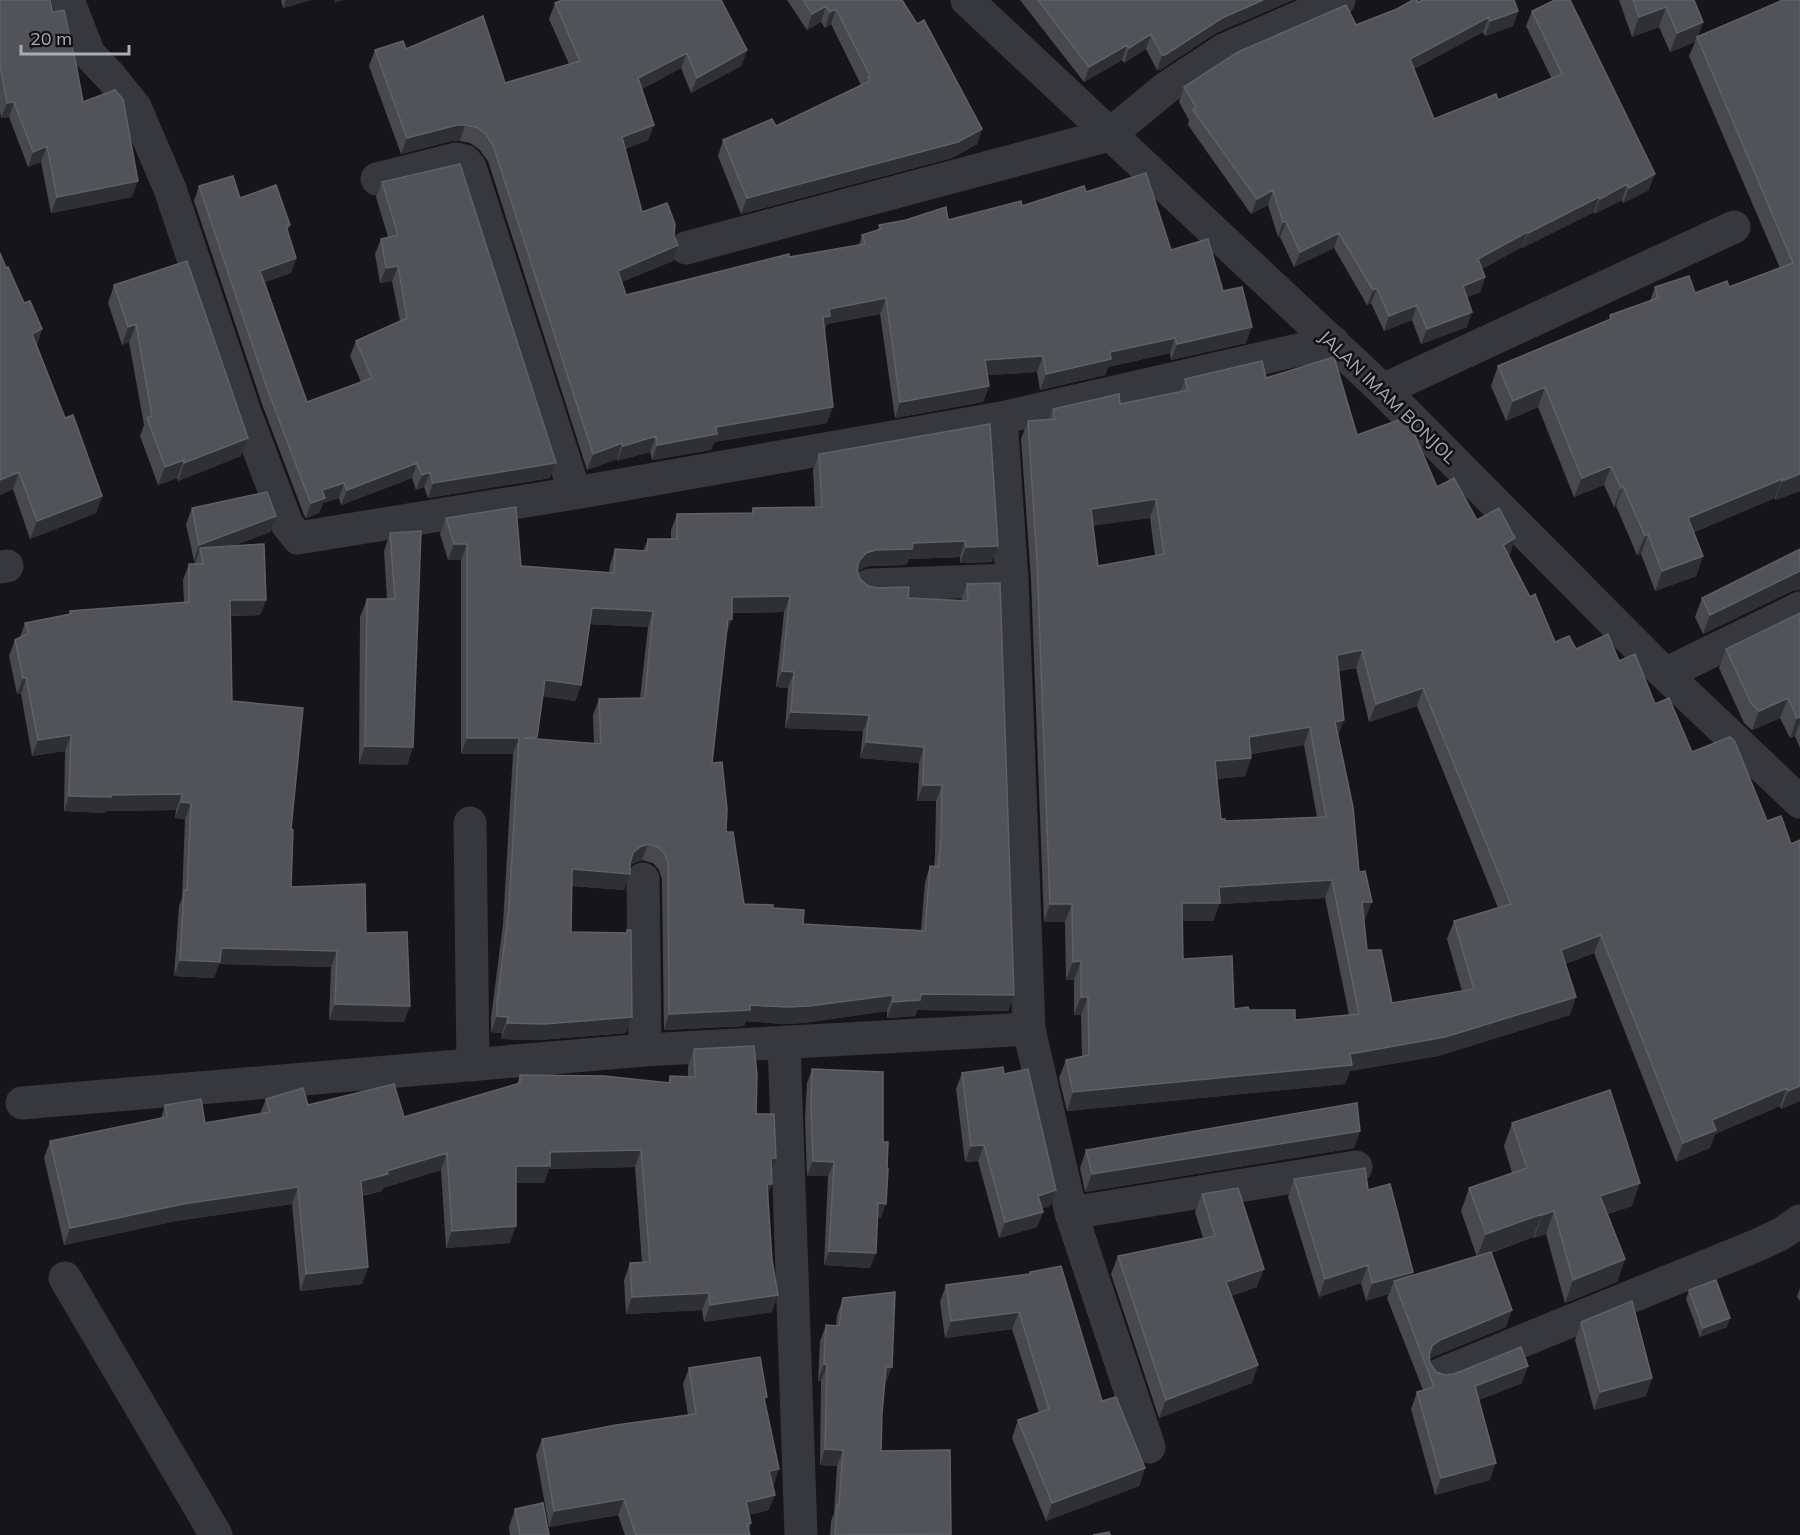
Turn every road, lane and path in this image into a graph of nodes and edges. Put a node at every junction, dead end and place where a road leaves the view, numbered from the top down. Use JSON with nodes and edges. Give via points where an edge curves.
{"nodes":[{"id":1,"x":68,"y":0,"type":"edge"},
{"id":2,"x":967,"y":0,"type":"edge"},
{"id":3,"x":1339,"y":0,"type":"edge"},
{"id":4,"x":1109,"y":135,"type":"junction"},
{"id":5,"x":377,"y":179,"type":"dead end"},
{"id":6,"x":1734,"y":227,"type":"dead end"},
{"id":7,"x":686,"y":248,"type":"dead end"},
{"id":8,"x":1333,"y":342,"type":"junction"},
{"id":9,"x":1383,"y":390,"type":"junction"},
{"id":10,"x":1001,"y":418,"type":"junction"},
{"id":11,"x":575,"y":493,"type":"junction"},
{"id":12,"x":1012,"y":580,"type":"junction"},
{"id":13,"x":870,"y":585,"type":"edge"},
{"id":14,"x":1800,"y":608,"type":"edge"},
{"id":15,"x":1665,"y":674,"type":"junction"},
{"id":16,"x":1800,"y":802,"type":"edge"},
{"id":17,"x":470,"y":823,"type":"dead end"},
{"id":18,"x":643,"y":879,"type":"dead end"},
{"id":19,"x":1029,"y":1029,"type":"junction"},
{"id":20,"x":784,"y":1042,"type":"junction"},
{"id":21,"x":645,"y":1050,"type":"junction"},
{"id":22,"x":473,"y":1065,"type":"junction"},
{"id":23,"x":22,"y":1103,"type":"dead end"},
{"id":24,"x":1356,"y":1167,"type":"edge"},
{"id":25,"x":1071,"y":1212,"type":"junction"},
{"id":26,"x":1800,"y":1221,"type":"edge"},
{"id":27,"x":65,"y":1278,"type":"dead end"},
{"id":28,"x":1441,"y":1374,"type":"edge"},
{"id":29,"x":1149,"y":1447,"type":"dead end"},
{"id":30,"x":216,"y":1535,"type":"edge"},
{"id":31,"x":801,"y":1535,"type":"edge"}],
"edges":[{"from":1,"to":11,"type":"street","via":[[89,54],[135,106],[170,189],[243,410],[287,524],[298,538]]},
{"from":2,"to":4,"type":"street","name":"JALAN IMAM BONJOL"},
{"from":3,"to":4,"type":"street","via":[[1224,50],[1166,88]]},
{"from":4,"to":7,"type":"street"},
{"from":4,"to":8,"type":"street","name":"JALAN IMAM BONJOL"},
{"from":5,"to":11,"type":"street","via":[[456,159],[470,167]]},
{"from":6,"to":9,"type":"street"},
{"from":8,"to":9,"type":"street","name":"JALAN IMAM BONJOL"},
{"from":8,"to":10,"type":"street"},
{"from":9,"to":15,"type":"street","name":"JALAN IMAM BONJOL"},
{"from":10,"to":11,"type":"street"},
{"from":10,"to":12,"type":"street"},
{"from":12,"to":13,"type":"street"},
{"from":12,"to":19,"type":"street"},
{"from":14,"to":15,"type":"street"},
{"from":15,"to":16,"type":"street","name":"JALAN IMAM BONJOL"},
{"from":17,"to":22,"type":"street"},
{"from":18,"to":21,"type":"street"},
{"from":19,"to":20,"type":"street"},
{"from":19,"to":25,"type":"street"},
{"from":20,"to":21,"type":"street"},
{"from":20,"to":31,"type":"street"},
{"from":21,"to":22,"type":"street"},
{"from":22,"to":23,"type":"street"},
{"from":24,"to":25,"type":"street"},
{"from":25,"to":29,"type":"street"},
{"from":26,"to":28,"type":"street","via":[[1760,1244]]},
{"from":27,"to":30,"type":"street"}]}
